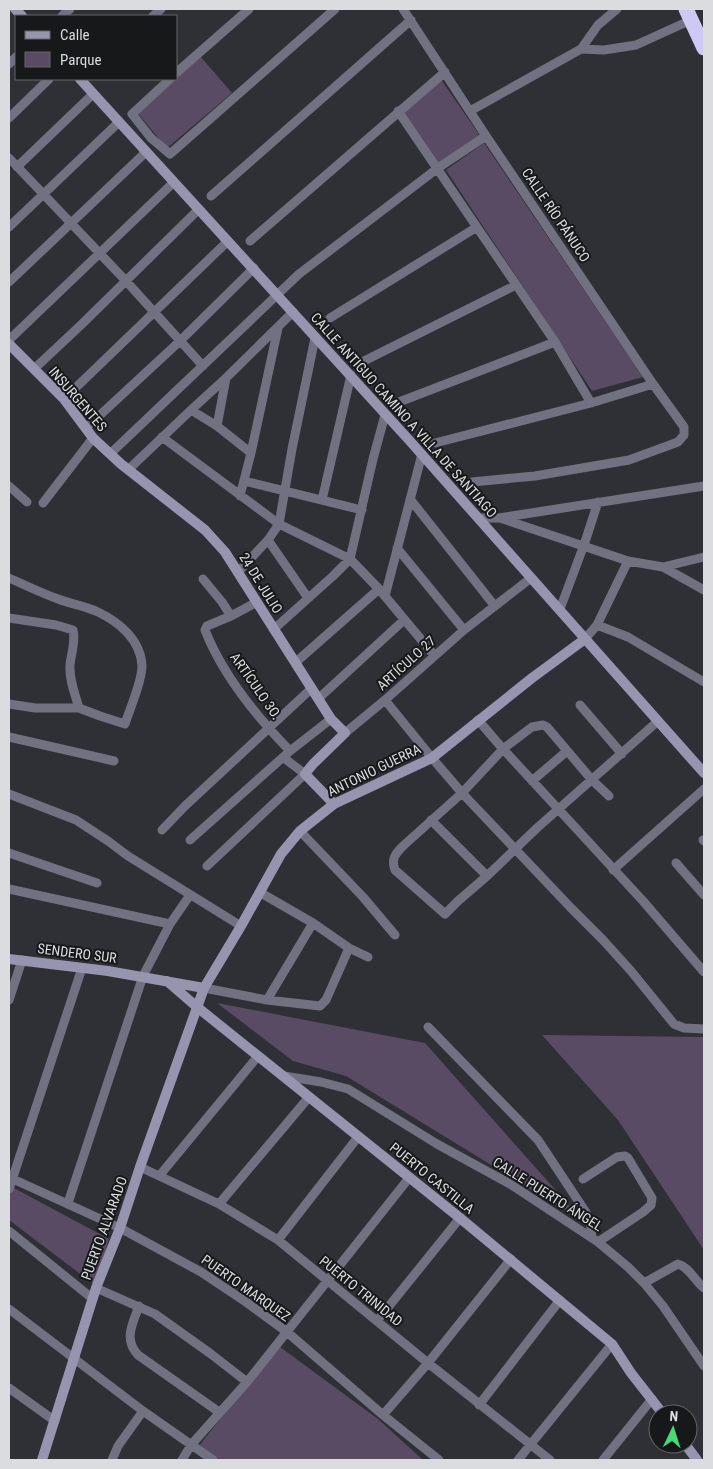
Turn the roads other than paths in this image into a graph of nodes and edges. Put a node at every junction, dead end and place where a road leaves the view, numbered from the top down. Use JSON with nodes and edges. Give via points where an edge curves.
{"nodes":[{"id":1,"x":249,"y":9,"type":"edge"},
{"id":2,"x":336,"y":9,"type":"edge"},
{"id":3,"x":403,"y":9,"type":"edge"},
{"id":4,"x":617,"y":9,"type":"edge"},
{"id":5,"x":688,"y":14,"type":"edge"},
{"id":6,"x":411,"y":20,"type":"junction"},
{"id":7,"x":704,"y":48,"type":"edge"},
{"id":8,"x":581,"y":49,"type":"junction"},
{"id":9,"x":178,"y":71,"type":"edge"},
{"id":10,"x":445,"y":72,"type":"junction"},
{"id":11,"x":48,"y":80,"type":"edge"},
{"id":12,"x":81,"y":80,"type":"edge"},
{"id":13,"x":169,"y":80,"type":"edge"},
{"id":14,"x":93,"y":94,"type":"junction"},
{"id":15,"x":398,"y":111,"type":"junction"},
{"id":16,"x":470,"y":111,"type":"junction"},
{"id":17,"x":9,"y":118,"type":"edge"},
{"id":18,"x":119,"y":122,"type":"junction"},
{"id":19,"x":486,"y":136,"type":"junction"},
{"id":20,"x":146,"y":152,"type":"junction"},
{"id":21,"x":12,"y":164,"type":"edge"},
{"id":22,"x":438,"y":168,"type":"junction"},
{"id":23,"x":174,"y":182,"type":"junction"},
{"id":24,"x":44,"y":196,"type":"junction"},
{"id":25,"x":211,"y":196,"type":"dead end"},
{"id":26,"x":199,"y":209,"type":"junction"},
{"id":27,"x":70,"y":224,"type":"junction"},
{"id":28,"x":9,"y":227,"type":"edge"},
{"id":29,"x":477,"y":227,"type":"junction"},
{"id":30,"x":228,"y":241,"type":"junction"},
{"id":31,"x":250,"y":241,"type":"dead end"},
{"id":32,"x":99,"y":253,"type":"junction"},
{"id":33,"x":254,"y":268,"type":"junction"},
{"id":34,"x":126,"y":281,"type":"junction"},
{"id":35,"x":9,"y":282,"type":"edge"},
{"id":36,"x":516,"y":285,"type":"junction"},
{"id":37,"x":276,"y":294,"type":"junction"},
{"id":38,"x":153,"y":312,"type":"junction"},
{"id":39,"x":292,"y":312,"type":"junction"},
{"id":40,"x":330,"y":318,"type":"dead end"},
{"id":41,"x":278,"y":327,"type":"junction"},
{"id":42,"x":315,"y":338,"type":"junction"},
{"id":43,"x":9,"y":340,"type":"edge"},
{"id":44,"x":180,"y":341,"type":"junction"},
{"id":45,"x":555,"y":342,"type":"junction"},
{"id":46,"x":9,"y":344,"type":"edge"},
{"id":47,"x":364,"y":361,"type":"dead end"},
{"id":48,"x":203,"y":366,"type":"junction"},
{"id":49,"x":34,"y":369,"type":"junction"},
{"id":50,"x":350,"y":375,"type":"junction"},
{"id":51,"x":226,"y":378,"type":"junction"},
{"id":52,"x":654,"y":384,"type":"junction"},
{"id":53,"x":64,"y":399,"type":"junction"},
{"id":54,"x":399,"y":402,"type":"dead end"},
{"id":55,"x":591,"y":403,"type":"junction"},
{"id":56,"x":191,"y":410,"type":"junction"},
{"id":57,"x":385,"y":415,"type":"junction"},
{"id":58,"x":217,"y":426,"type":"junction"},
{"id":59,"x":86,"y":428,"type":"junction"},
{"id":60,"x":162,"y":437,"type":"junction"},
{"id":61,"x":93,"y":438,"type":"junction"},
{"id":62,"x":435,"y":443,"type":"dead end"},
{"id":63,"x":251,"y":453,"type":"junction"},
{"id":64,"x":110,"y":454,"type":"junction"},
{"id":65,"x":422,"y":454,"type":"junction"},
{"id":66,"x":129,"y":470,"type":"junction"},
{"id":67,"x":244,"y":481,"type":"junction"},
{"id":68,"x":472,"y":482,"type":"dead end"},
{"id":69,"x":9,"y":486,"type":"edge"},
{"id":70,"x":704,"y":486,"type":"edge"},
{"id":71,"x":285,"y":491,"type":"junction"},
{"id":72,"x":240,"y":496,"type":"junction"},
{"id":73,"x":410,"y":499,"type":"junction"},
{"id":74,"x":322,"y":500,"type":"junction"},
{"id":75,"x":27,"y":502,"type":"dead end"},
{"id":76,"x":598,"y":502,"type":"junction"},
{"id":77,"x":43,"y":503,"type":"dead end"},
{"id":78,"x":362,"y":510,"type":"junction"},
{"id":79,"x":479,"y":518,"type":"junction"},
{"id":80,"x":499,"y":518,"type":"junction"},
{"id":81,"x":279,"y":524,"type":"junction"},
{"id":82,"x":268,"y":540,"type":"junction"},
{"id":83,"x":584,"y":545,"type":"junction"},
{"id":84,"x":397,"y":548,"type":"junction"},
{"id":85,"x":704,"y":558,"type":"edge"},
{"id":86,"x":350,"y":559,"type":"junction"},
{"id":87,"x":628,"y":561,"type":"junction"},
{"id":88,"x":659,"y":566,"type":"junction"},
{"id":89,"x":238,"y":572,"type":"junction"},
{"id":90,"x":9,"y":578,"type":"edge"},
{"id":91,"x":531,"y":578,"type":"junction"},
{"id":92,"x":203,"y":579,"type":"dead end"},
{"id":93,"x":704,"y":590,"type":"edge"},
{"id":94,"x":382,"y":592,"type":"junction"},
{"id":95,"x":308,"y":598,"type":"junction"},
{"id":96,"x":257,"y":602,"type":"junction"},
{"id":97,"x":494,"y":605,"type":"junction"},
{"id":98,"x":560,"y":609,"type":"junction"},
{"id":99,"x":231,"y":616,"type":"junction"},
{"id":100,"x":9,"y":618,"type":"edge"},
{"id":101,"x":404,"y":620,"type":"junction"},
{"id":102,"x":597,"y":625,"type":"junction"},
{"id":103,"x":274,"y":629,"type":"junction"},
{"id":104,"x":464,"y":630,"type":"junction"},
{"id":105,"x":585,"y":639,"type":"junction"},
{"id":106,"x":434,"y":655,"type":"junction"},
{"id":107,"x":296,"y":662,"type":"junction"},
{"id":108,"x":704,"y":682,"type":"edge"},
{"id":109,"x":312,"y":688,"type":"junction"},
{"id":110,"x":319,"y":698,"type":"junction"},
{"id":111,"x":385,"y":700,"type":"junction"},
{"id":112,"x":9,"y":704,"type":"edge"},
{"id":113,"x":580,"y":705,"type":"dead end"},
{"id":114,"x":79,"y":708,"type":"junction"},
{"id":115,"x":331,"y":719,"type":"junction"},
{"id":116,"x":478,"y":720,"type":"junction"},
{"id":117,"x":658,"y":721,"type":"junction"},
{"id":118,"x":269,"y":729,"type":"junction"},
{"id":119,"x":345,"y":733,"type":"junction"},
{"id":120,"x":9,"y":737,"type":"edge"},
{"id":121,"x":503,"y":749,"type":"junction"},
{"id":122,"x":567,"y":751,"type":"junction"},
{"id":123,"x":287,"y":754,"type":"junction"},
{"id":124,"x":622,"y":754,"type":"junction"},
{"id":125,"x":432,"y":758,"type":"junction"},
{"id":126,"x":114,"y":761,"type":"dead end"},
{"id":127,"x":704,"y":773,"type":"edge"},
{"id":128,"x":305,"y":774,"type":"junction"},
{"id":129,"x":592,"y":780,"type":"junction"},
{"id":130,"x":532,"y":781,"type":"junction"},
{"id":131,"x":704,"y":790,"type":"edge"},
{"id":132,"x":462,"y":793,"type":"junction"},
{"id":133,"x":9,"y":794,"type":"edge"},
{"id":134,"x":610,"y":796,"type":"dead end"},
{"id":135,"x":334,"y":804,"type":"junction"},
{"id":136,"x":559,"y":809,"type":"junction"},
{"id":137,"x":431,"y":820,"type":"junction"},
{"id":138,"x":162,"y":830,"type":"dead end"},
{"id":139,"x":300,"y":831,"type":"junction"},
{"id":140,"x":190,"y":840,"type":"dead end"},
{"id":141,"x":515,"y":848,"type":"junction"},
{"id":142,"x":9,"y":853,"type":"edge"},
{"id":143,"x":676,"y":863,"type":"dead end"},
{"id":144,"x":207,"y":866,"type":"dead end"},
{"id":145,"x":613,"y":870,"type":"junction"},
{"id":146,"x":487,"y":876,"type":"junction"},
{"id":147,"x":97,"y":882,"type":"dead end"},
{"id":148,"x":9,"y":889,"type":"edge"},
{"id":149,"x":260,"y":893,"type":"junction"},
{"id":150,"x":190,"y":896,"type":"junction"},
{"id":151,"x":704,"y":896,"type":"edge"},
{"id":152,"x":313,"y":923,"type":"junction"},
{"id":153,"x":170,"y":924,"type":"junction"},
{"id":154,"x":241,"y":926,"type":"junction"},
{"id":155,"x":395,"y":935,"type":"dead end"},
{"id":156,"x":349,"y":948,"type":"junction"},
{"id":157,"x":368,"y":957,"type":"dead end"},
{"id":158,"x":9,"y":959,"type":"edge"},
{"id":159,"x":22,"y":960,"type":"junction"},
{"id":160,"x":82,"y":968,"type":"junction"},
{"id":161,"x":704,"y":972,"type":"edge"},
{"id":162,"x":142,"y":976,"type":"junction"},
{"id":163,"x":167,"y":981,"type":"junction"},
{"id":164,"x":204,"y":988,"type":"junction"},
{"id":165,"x":9,"y":1000,"type":"edge"},
{"id":166,"x":266,"y":1000,"type":"junction"},
{"id":167,"x":196,"y":1007,"type":"junction"},
{"id":168,"x":428,"y":1027,"type":"dead end"},
{"id":169,"x":704,"y":1029,"type":"edge"},
{"id":170,"x":258,"y":1056,"type":"junction"},
{"id":171,"x":284,"y":1076,"type":"junction"},
{"id":172,"x":309,"y":1097,"type":"junction"},
{"id":173,"x":358,"y":1136,"type":"junction"},
{"id":174,"x":140,"y":1166,"type":"junction"},
{"id":175,"x":160,"y":1176,"type":"junction"},
{"id":176,"x":409,"y":1178,"type":"junction"},
{"id":177,"x":12,"y":1179,"type":"junction"},
{"id":178,"x":583,"y":1179,"type":"dead end"},
{"id":179,"x":9,"y":1190,"type":"edge"},
{"id":180,"x":68,"y":1204,"type":"junction"},
{"id":181,"x":220,"y":1204,"type":"junction"},
{"id":182,"x":460,"y":1218,"type":"junction"},
{"id":183,"x":120,"y":1228,"type":"junction"},
{"id":184,"x":9,"y":1231,"type":"edge"},
{"id":185,"x":278,"y":1240,"type":"junction"},
{"id":186,"x":595,"y":1240,"type":"junction"},
{"id":187,"x":511,"y":1259,"type":"junction"},
{"id":188,"x":328,"y":1281,"type":"junction"},
{"id":189,"x":644,"y":1283,"type":"junction"},
{"id":190,"x":96,"y":1288,"type":"junction"},
{"id":191,"x":704,"y":1288,"type":"edge"},
{"id":192,"x":93,"y":1299,"type":"junction"},
{"id":193,"x":560,"y":1300,"type":"junction"},
{"id":194,"x":139,"y":1306,"type":"junction"},
{"id":195,"x":9,"y":1309,"type":"edge"},
{"id":196,"x":377,"y":1321,"type":"junction"},
{"id":197,"x":286,"y":1332,"type":"junction"},
{"id":198,"x":612,"y":1344,"type":"junction"},
{"id":199,"x":75,"y":1359,"type":"junction"},
{"id":200,"x":428,"y":1363,"type":"junction"},
{"id":201,"x":704,"y":1366,"type":"edge"},
{"id":202,"x":246,"y":1382,"type":"junction"},
{"id":203,"x":9,"y":1388,"type":"edge"},
{"id":204,"x":652,"y":1399,"type":"junction"},
{"id":205,"x":656,"y":1404,"type":"edge"},
{"id":206,"x":479,"y":1405,"type":"junction"},
{"id":207,"x":143,"y":1411,"type":"junction"},
{"id":208,"x":220,"y":1412,"type":"junction"},
{"id":209,"x":383,"y":1415,"type":"junction"},
{"id":210,"x":55,"y":1421,"type":"junction"},
{"id":211,"x":191,"y":1444,"type":"junction"},
{"id":212,"x":530,"y":1445,"type":"junction"},
{"id":213,"x":42,"y":1460,"type":"edge"},
{"id":214,"x":112,"y":1460,"type":"edge"},
{"id":215,"x":182,"y":1460,"type":"edge"},
{"id":216,"x":212,"y":1460,"type":"edge"},
{"id":217,"x":439,"y":1460,"type":"edge"},
{"id":218,"x":518,"y":1460,"type":"edge"},
{"id":219,"x":550,"y":1460,"type":"edge"},
{"id":220,"x":602,"y":1460,"type":"edge"}],
"edges":[{"from":1,"to":9,"type":"street"},
{"from":2,"to":13,"type":"street","via":[[172,154],[152,138],[132,114]]},
{"from":3,"to":6,"type":"street","name":"CALLE RÍO PÁNUCO"},
{"from":4,"to":8,"type":"street","via":[[598,26]]},
{"from":5,"to":7,"type":"highway"},
{"from":5,"to":8,"type":"street","via":[[636,45],[604,50]]},
{"from":6,"to":10,"type":"street","name":"CALLE RÍO PÁNUCO"},
{"from":6,"to":25,"type":"street"},
{"from":8,"to":16,"type":"street"},
{"from":10,"to":15,"type":"street"},
{"from":10,"to":16,"type":"street","name":"CALLE RÍO PÁNUCO"},
{"from":11,"to":17,"type":"street"},
{"from":12,"to":14,"type":"street","name":"CALLE ANTIGUO CAMINO A VILLA DE SANTIAGO"},
{"from":14,"to":18,"type":"street","name":"CALLE ANTIGUO CAMINO A VILLA DE SANTIAGO"},
{"from":14,"to":21,"type":"street"},
{"from":15,"to":22,"type":"street"},
{"from":15,"to":31,"type":"street"},
{"from":16,"to":19,"type":"street","name":"CALLE RÍO PÁNUCO"},
{"from":18,"to":20,"type":"street","name":"CALLE ANTIGUO CAMINO A VILLA DE SANTIAGO"},
{"from":18,"to":24,"type":"street"},
{"from":19,"to":22,"type":"street"},
{"from":19,"to":52,"type":"street","name":"CALLE RÍO PÁNUCO"},
{"from":20,"to":23,"type":"street","name":"CALLE ANTIGUO CAMINO A VILLA DE SANTIAGO"},
{"from":20,"to":27,"type":"street"},
{"from":21,"to":24,"type":"street"},
{"from":22,"to":29,"type":"street"},
{"from":22,"to":37,"type":"street"},
{"from":23,"to":26,"type":"street","name":"CALLE ANTIGUO CAMINO A VILLA DE SANTIAGO"},
{"from":23,"to":32,"type":"street"},
{"from":24,"to":27,"type":"street"},
{"from":24,"to":28,"type":"street"},
{"from":26,"to":30,"type":"street","name":"CALLE ANTIGUO CAMINO A VILLA DE SANTIAGO"},
{"from":26,"to":34,"type":"street"},
{"from":27,"to":32,"type":"street"},
{"from":27,"to":35,"type":"street"},
{"from":29,"to":36,"type":"street"},
{"from":29,"to":40,"type":"street"},
{"from":30,"to":33,"type":"street","name":"CALLE ANTIGUO CAMINO A VILLA DE SANTIAGO"},
{"from":30,"to":38,"type":"street"},
{"from":32,"to":34,"type":"street"},
{"from":32,"to":43,"type":"street"},
{"from":33,"to":37,"type":"street","name":"CALLE ANTIGUO CAMINO A VILLA DE SANTIAGO"},
{"from":33,"to":44,"type":"street"},
{"from":34,"to":38,"type":"street"},
{"from":34,"to":49,"type":"street"},
{"from":36,"to":45,"type":"street"},
{"from":36,"to":47,"type":"street"},
{"from":37,"to":39,"type":"street","name":"CALLE ANTIGUO CAMINO A VILLA DE SANTIAGO"},
{"from":37,"to":48,"type":"street"},
{"from":38,"to":44,"type":"street"},
{"from":38,"to":53,"type":"street"},
{"from":39,"to":41,"type":"street"},
{"from":39,"to":42,"type":"street","name":"CALLE ANTIGUO CAMINO A VILLA DE SANTIAGO"},
{"from":41,"to":51,"type":"street"},
{"from":41,"to":63,"type":"street"},
{"from":42,"to":50,"type":"street","name":"CALLE ANTIGUO CAMINO A VILLA DE SANTIAGO"},
{"from":42,"to":71,"type":"street"},
{"from":44,"to":48,"type":"street"},
{"from":44,"to":59,"type":"street"},
{"from":45,"to":54,"type":"street"},
{"from":45,"to":55,"type":"street"},
{"from":46,"to":49,"type":"street","name":"INSURGENTES"},
{"from":48,"to":64,"type":"street"},
{"from":49,"to":53,"type":"street","name":"INSURGENTES"},
{"from":50,"to":57,"type":"street","name":"CALLE ANTIGUO CAMINO A VILLA DE SANTIAGO"},
{"from":50,"to":74,"type":"street"},
{"from":51,"to":56,"type":"street"},
{"from":51,"to":58,"type":"street"},
{"from":52,"to":55,"type":"street"},
{"from":52,"to":68,"type":"street","name":"CALLE RÍO PÁNUCO","via":[[682,422],[684,435],[678,442],[629,460],[536,476]]},
{"from":53,"to":59,"type":"street","name":"INSURGENTES"},
{"from":55,"to":62,"type":"street"},
{"from":56,"to":58,"type":"street"},
{"from":56,"to":60,"type":"street"},
{"from":57,"to":65,"type":"street","name":"CALLE ANTIGUO CAMINO A VILLA DE SANTIAGO"},
{"from":57,"to":78,"type":"street"},
{"from":58,"to":63,"type":"street"},
{"from":59,"to":61,"type":"street","name":"INSURGENTES"},
{"from":60,"to":66,"type":"street"},
{"from":60,"to":72,"type":"street"},
{"from":61,"to":64,"type":"street","name":"INSURGENTES"},
{"from":61,"to":77,"type":"street"},
{"from":63,"to":67,"type":"street"},
{"from":64,"to":66,"type":"street","name":"INSURGENTES"},
{"from":65,"to":73,"type":"street"},
{"from":65,"to":79,"type":"street","name":"CALLE ANTIGUO CAMINO A VILLA DE SANTIAGO"},
{"from":66,"to":89,"type":"street","name":"24 DE JULIO","via":[[205,530]]},
{"from":67,"to":71,"type":"street"},
{"from":67,"to":72,"type":"street"},
{"from":69,"to":75,"type":"street"},
{"from":70,"to":76,"type":"street"},
{"from":71,"to":74,"type":"street"},
{"from":71,"to":81,"type":"street"},
{"from":72,"to":81,"type":"street"},
{"from":73,"to":84,"type":"street"},
{"from":73,"to":97,"type":"street"},
{"from":74,"to":78,"type":"street"},
{"from":76,"to":80,"type":"street"},
{"from":76,"to":83,"type":"street"},
{"from":78,"to":86,"type":"street"},
{"from":79,"to":80,"type":"street"},
{"from":79,"to":91,"type":"street","name":"CALLE ANTIGUO CAMINO A VILLA DE SANTIAGO"},
{"from":80,"to":83,"type":"street"},
{"from":81,"to":82,"type":"street"},
{"from":81,"to":86,"type":"street"},
{"from":82,"to":89,"type":"street"},
{"from":82,"to":95,"type":"street"},
{"from":83,"to":87,"type":"street"},
{"from":83,"to":98,"type":"street"},
{"from":84,"to":94,"type":"street"},
{"from":84,"to":104,"type":"street"},
{"from":85,"to":88,"type":"street"},
{"from":86,"to":94,"type":"street"},
{"from":86,"to":95,"type":"street"},
{"from":87,"to":88,"type":"street"},
{"from":87,"to":102,"type":"street","name":"ANTONIO GUERRA"},
{"from":88,"to":93,"type":"street"},
{"from":89,"to":96,"type":"street","name":"24 DE JULIO"},
{"from":90,"to":114,"type":"street","via":[[97,612],[117,623],[135,643],[142,663],[140,680],[125,724]]},
{"from":91,"to":97,"type":"street","name":"ARTÍCULO 27"},
{"from":91,"to":98,"type":"street","name":"CALLE ANTIGUO CAMINO A VILLA DE SANTIAGO"},
{"from":92,"to":99,"type":"street"},
{"from":94,"to":101,"type":"street"},
{"from":94,"to":107,"type":"street"},
{"from":95,"to":103,"type":"street"},
{"from":96,"to":99,"type":"street"},
{"from":96,"to":103,"type":"street","name":"24 DE JULIO"},
{"from":97,"to":104,"type":"street","name":"ARTÍCULO 27"},
{"from":98,"to":105,"type":"street","name":"CALLE ANTIGUO CAMINO A VILLA DE SANTIAGO"},
{"from":99,"to":118,"type":"street","name":"ARTÍCULO 3O.","via":[[207,626],[206,632],[232,681]]},
{"from":100,"to":114,"type":"street","via":[[73,630],[70,678]]},
{"from":101,"to":106,"type":"street"},
{"from":101,"to":110,"type":"street"},
{"from":102,"to":105,"type":"street","name":"ANTONIO GUERRA"},
{"from":102,"to":108,"type":"street","via":[[628,637]]},
{"from":103,"to":107,"type":"street","name":"24 DE JULIO"},
{"from":104,"to":106,"type":"street","name":"ARTÍCULO 27"},
{"from":105,"to":116,"type":"street","name":"ANTONIO GUERRA"},
{"from":105,"to":117,"type":"street","name":"CALLE ANTIGUO CAMINO A VILLA DE SANTIAGO"},
{"from":106,"to":111,"type":"street","name":"ARTÍCULO 27"},
{"from":107,"to":109,"type":"street","name":"24 DE JULIO"},
{"from":109,"to":110,"type":"street","name":"24 DE JULIO"},
{"from":109,"to":118,"type":"street"},
{"from":110,"to":115,"type":"street","name":"24 DE JULIO"},
{"from":111,"to":119,"type":"street","name":"ARTÍCULO 27"},
{"from":111,"to":125,"type":"street"},
{"from":112,"to":114,"type":"street","via":[[35,708]]},
{"from":113,"to":124,"type":"street"},
{"from":115,"to":119,"type":"street","name":"24 DE JULIO"},
{"from":115,"to":123,"type":"street"},
{"from":116,"to":121,"type":"street"},
{"from":116,"to":125,"type":"street","name":"ANTONIO GUERRA"},
{"from":117,"to":124,"type":"street"},
{"from":117,"to":127,"type":"street","name":"CALLE ANTIGUO CAMINO A VILLA DE SANTIAGO"},
{"from":118,"to":123,"type":"street","name":"ARTÍCULO 3O."},
{"from":118,"to":138,"type":"street"},
{"from":119,"to":128,"type":"street","name":"ARTÍCULO 27"},
{"from":120,"to":126,"type":"street"},
{"from":121,"to":122,"type":"street","via":[[532,727],[542,725]]},
{"from":121,"to":130,"type":"street"},
{"from":121,"to":132,"type":"street"},
{"from":122,"to":129,"type":"street"},
{"from":122,"to":130,"type":"street"},
{"from":123,"to":128,"type":"street","name":"ARTÍCULO 3O."},
{"from":123,"to":140,"type":"street"},
{"from":124,"to":129,"type":"street"},
{"from":125,"to":132,"type":"street"},
{"from":125,"to":135,"type":"street","name":"ANTONIO GUERRA"},
{"from":128,"to":135,"type":"street","name":"ARTÍCULO 3O."},
{"from":128,"to":144,"type":"street"},
{"from":129,"to":134,"type":"street"},
{"from":129,"to":136,"type":"street"},
{"from":130,"to":136,"type":"street"},
{"from":131,"to":145,"type":"street"},
{"from":132,"to":137,"type":"street"},
{"from":132,"to":141,"type":"street"},
{"from":133,"to":150,"type":"street","via":[[76,820]]},
{"from":135,"to":139,"type":"street","name":"ANTONIO GUERRA"},
{"from":136,"to":141,"type":"street"},
{"from":136,"to":145,"type":"street"},
{"from":137,"to":146,"type":"street"},
{"from":137,"to":146,"type":"street","via":[[396,854],[395,870],[446,914]]},
{"from":139,"to":149,"type":"street","name":"ANTONIO GUERRA","via":[[281,854]]},
{"from":139,"to":155,"type":"street"},
{"from":141,"to":146,"type":"street"},
{"from":141,"to":169,"type":"street","via":[[603,940],[677,1026]]},
{"from":142,"to":147,"type":"street"},
{"from":143,"to":151,"type":"street"},
{"from":145,"to":161,"type":"street"},
{"from":148,"to":153,"type":"street"},
{"from":149,"to":152,"type":"street"},
{"from":149,"to":154,"type":"street","name":"ANTONIO GUERRA"},
{"from":150,"to":153,"type":"street"},
{"from":150,"to":154,"type":"street"},
{"from":152,"to":156,"type":"street"},
{"from":152,"to":166,"type":"street"},
{"from":153,"to":162,"type":"street"},
{"from":154,"to":164,"type":"street","name":"ANTONIO GUERRA"},
{"from":156,"to":157,"type":"street"},
{"from":156,"to":166,"type":"street","via":[[326,1000],[320,1006]]},
{"from":158,"to":159,"type":"street","name":"SENDERO SUR"},
{"from":159,"to":160,"type":"street","name":"SENDERO SUR"},
{"from":159,"to":165,"type":"street"},
{"from":160,"to":162,"type":"street","name":"SENDERO SUR"},
{"from":160,"to":177,"type":"street"},
{"from":162,"to":163,"type":"street"},
{"from":162,"to":180,"type":"street"},
{"from":163,"to":164,"type":"street"},
{"from":163,"to":167,"type":"street","name":"PUERTO CASTILLA"},
{"from":164,"to":166,"type":"street"},
{"from":164,"to":167,"type":"street","name":"PUERTO ALVARADO"},
{"from":167,"to":170,"type":"street","name":"PUERTO CASTILLA"},
{"from":167,"to":174,"type":"street","name":"PUERTO ALVARADO"},
{"from":168,"to":186,"type":"street","via":[[538,1140],[585,1210]]},
{"from":170,"to":171,"type":"street","name":"PUERTO CASTILLA"},
{"from":170,"to":175,"type":"street"},
{"from":171,"to":172,"type":"street","name":"PUERTO CASTILLA"},
{"from":171,"to":186,"type":"street","name":"CALLE PUERTO ÁNGEL","via":[[348,1089],[450,1152],[510,1184]]},
{"from":172,"to":173,"type":"street","name":"PUERTO CASTILLA"},
{"from":172,"to":181,"type":"street"},
{"from":173,"to":176,"type":"street","name":"PUERTO CASTILLA"},
{"from":173,"to":185,"type":"street"},
{"from":174,"to":175,"type":"street","name":"PUERTO TRINIDAD"},
{"from":174,"to":183,"type":"street","name":"PUERTO ALVARADO"},
{"from":175,"to":181,"type":"street","name":"PUERTO TRINIDAD"},
{"from":176,"to":182,"type":"street","name":"PUERTO CASTILLA"},
{"from":176,"to":188,"type":"street"},
{"from":177,"to":179,"type":"street"},
{"from":177,"to":180,"type":"street","name":"PUERTO MARQUEZ"},
{"from":178,"to":186,"type":"street","via":[[625,1156],[652,1198],[647,1209]]},
{"from":180,"to":183,"type":"street","name":"PUERTO MARQUEZ"},
{"from":181,"to":185,"type":"street","name":"PUERTO TRINIDAD"},
{"from":182,"to":187,"type":"street","name":"PUERTO CASTILLA"},
{"from":182,"to":196,"type":"street"},
{"from":183,"to":190,"type":"street","name":"PUERTO ALVARADO"},
{"from":183,"to":197,"type":"street","name":"PUERTO MARQUEZ","via":[[201,1272]]},
{"from":184,"to":192,"type":"street"},
{"from":185,"to":188,"type":"street","name":"PUERTO TRINIDAD"},
{"from":186,"to":189,"type":"street","name":"CALLE PUERTO ÁNGEL"},
{"from":187,"to":193,"type":"street","name":"PUERTO CASTILLA"},
{"from":187,"to":200,"type":"street"},
{"from":188,"to":196,"type":"street","name":"PUERTO TRINIDAD"},
{"from":188,"to":197,"type":"street"},
{"from":189,"to":191,"type":"street","via":[[676,1264],[684,1266]]},
{"from":189,"to":201,"type":"street","name":"CALLE PUERTO ÁNGEL"},
{"from":190,"to":192,"type":"street","name":"PUERTO ALVARADO"},
{"from":190,"to":194,"type":"street"},
{"from":192,"to":199,"type":"street","name":"PUERTO ALVARADO"},
{"from":193,"to":198,"type":"street","name":"PUERTO CASTILLA"},
{"from":193,"to":206,"type":"street"},
{"from":194,"to":202,"type":"street","via":[[174,1327]]},
{"from":194,"to":208,"type":"street","via":[[130,1333],[133,1349]]},
{"from":195,"to":199,"type":"street"},
{"from":196,"to":200,"type":"street","name":"PUERTO TRINIDAD"},
{"from":197,"to":202,"type":"street"},
{"from":197,"to":209,"type":"street","name":"PUERTO MARQUEZ"},
{"from":198,"to":204,"type":"street","name":"PUERTO CASTILLA"},
{"from":198,"to":212,"type":"street"},
{"from":199,"to":207,"type":"street"},
{"from":199,"to":210,"type":"street","name":"PUERTO ALVARADO"},
{"from":200,"to":206,"type":"street","name":"PUERTO TRINIDAD"},
{"from":200,"to":209,"type":"street"},
{"from":202,"to":208,"type":"street"},
{"from":203,"to":210,"type":"street"},
{"from":204,"to":205,"type":"street","name":"PUERTO CASTILLA"},
{"from":204,"to":220,"type":"street"},
{"from":206,"to":212,"type":"street","name":"PUERTO TRINIDAD"},
{"from":207,"to":211,"type":"street"},
{"from":207,"to":214,"type":"street"},
{"from":208,"to":211,"type":"street"},
{"from":209,"to":217,"type":"street","name":"PUERTO MARQUEZ"},
{"from":210,"to":213,"type":"street","name":"PUERTO ALVARADO"},
{"from":211,"to":215,"type":"street"},
{"from":211,"to":216,"type":"street"},
{"from":212,"to":218,"type":"street"},
{"from":212,"to":219,"type":"street","name":"PUERTO TRINIDAD"}]}
